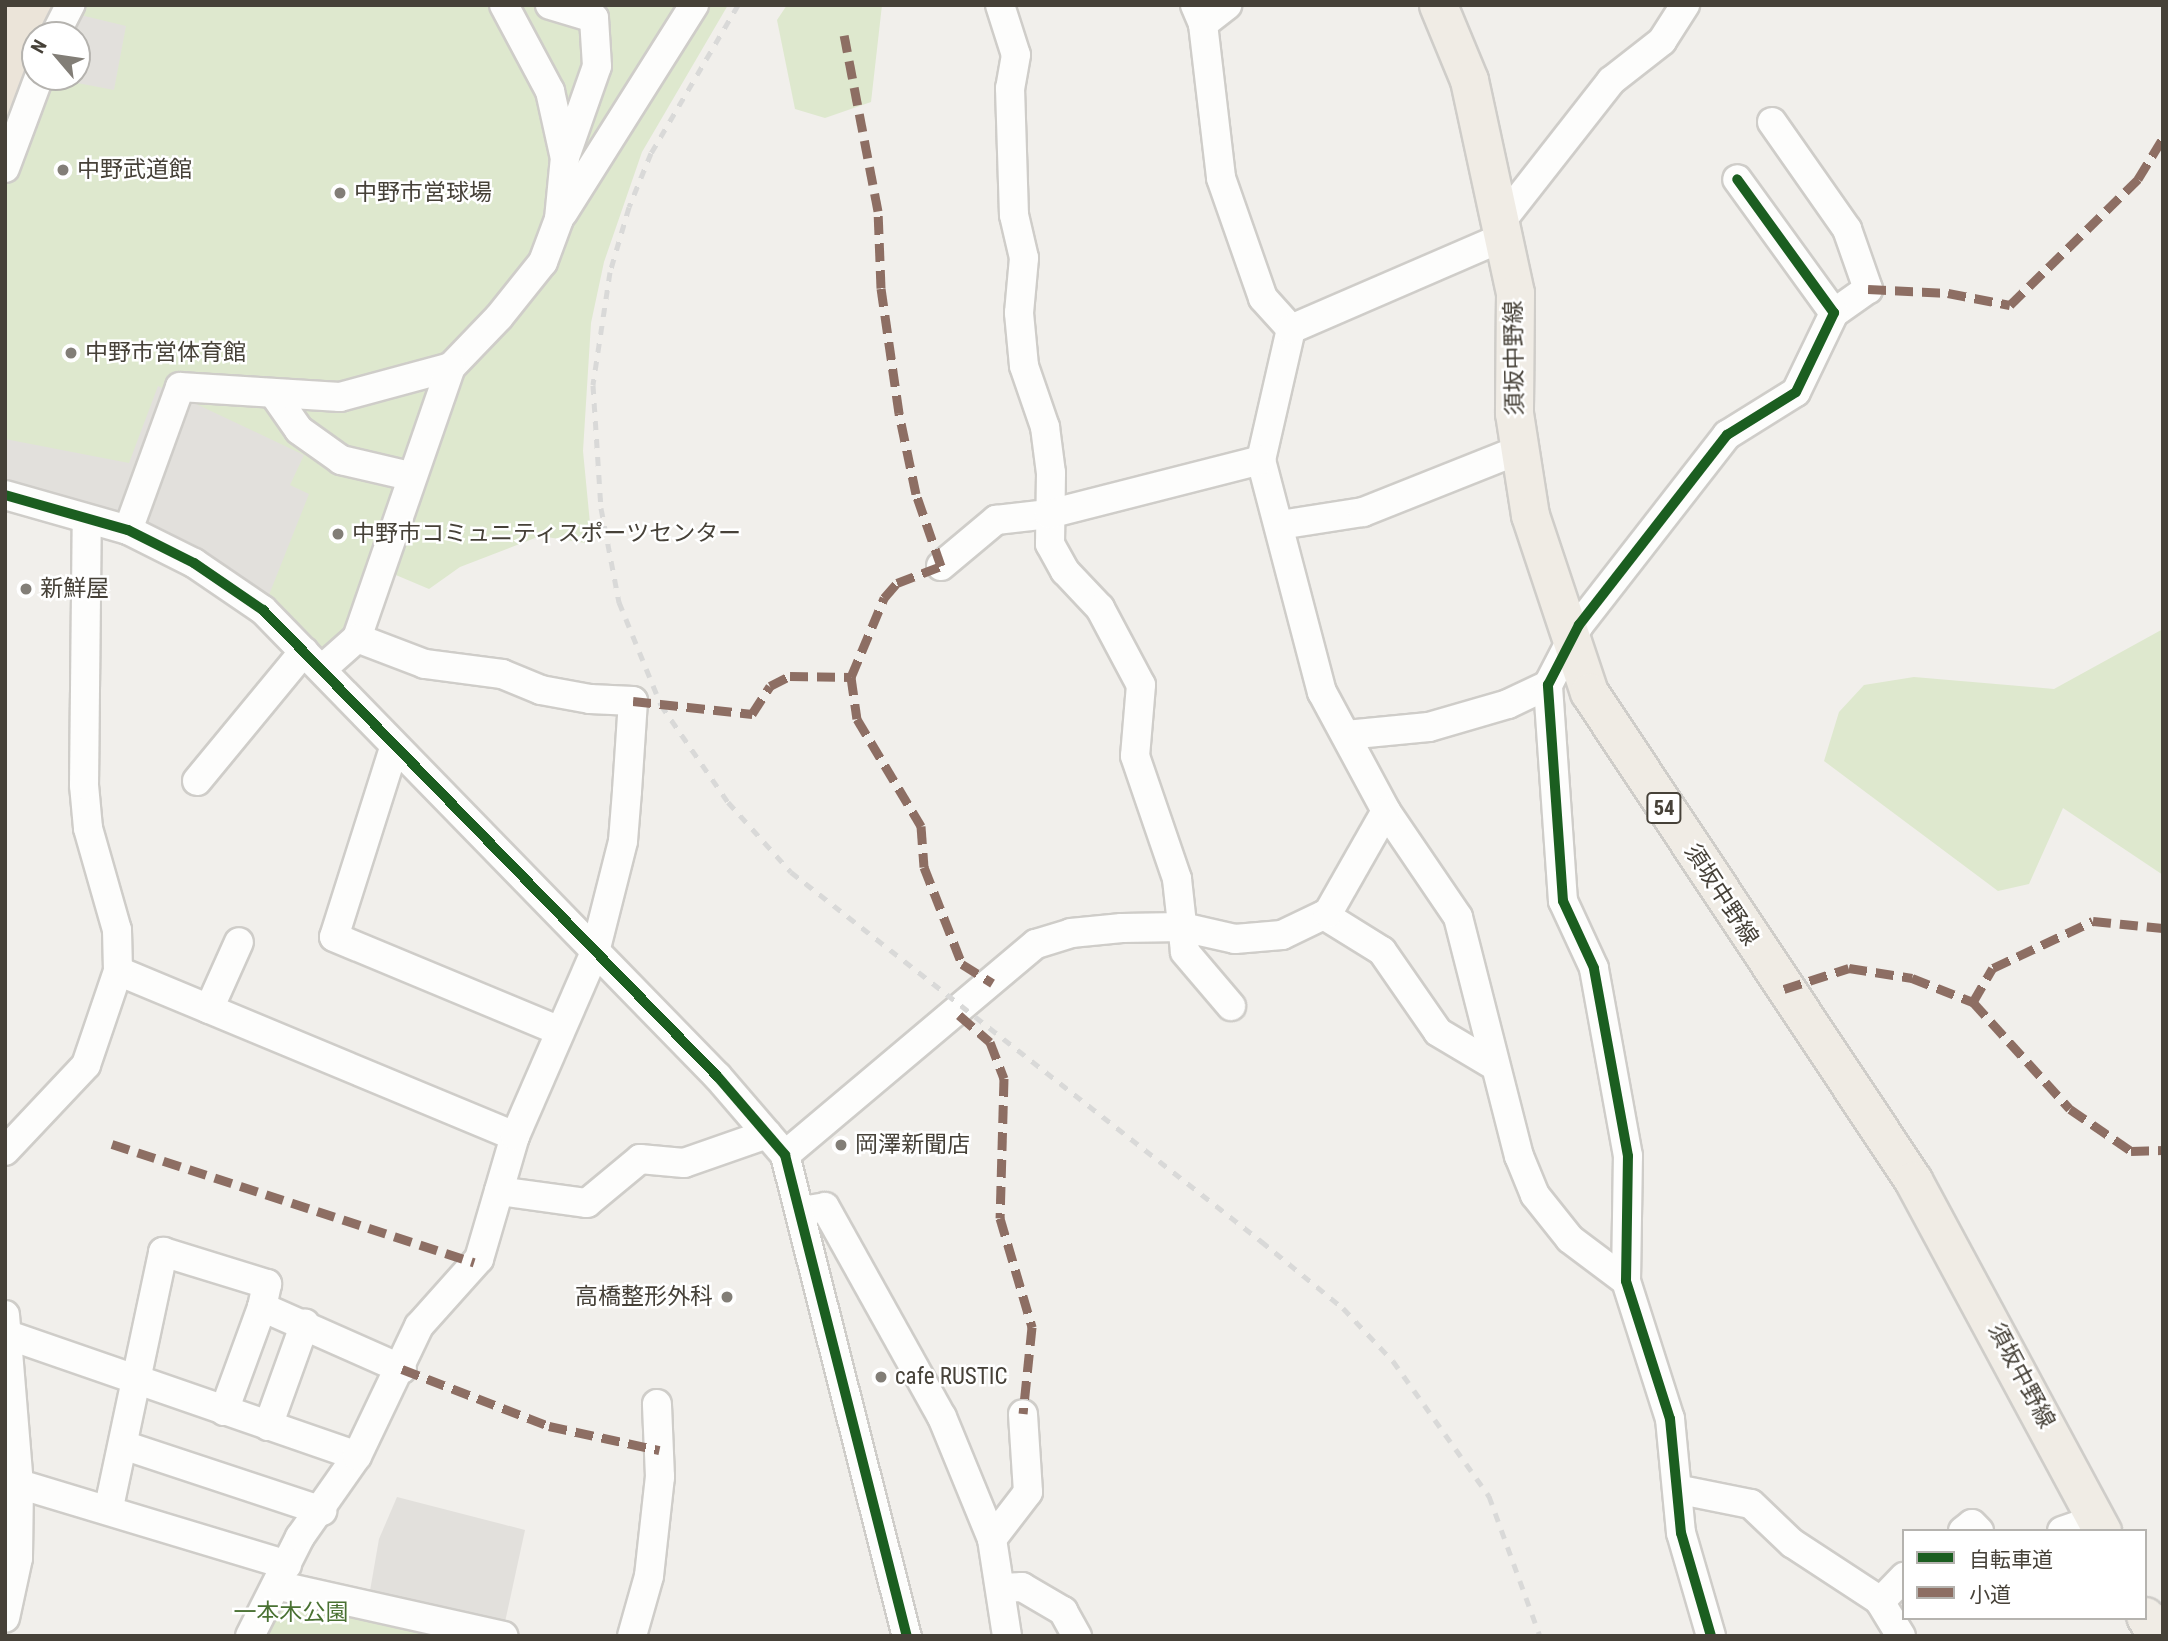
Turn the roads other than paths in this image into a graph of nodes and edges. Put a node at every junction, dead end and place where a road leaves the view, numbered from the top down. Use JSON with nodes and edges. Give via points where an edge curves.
{"nodes":[{"id":1,"x":70,"y":5,"type":"edge"},
{"id":2,"x":503,"y":5,"type":"edge"},
{"id":3,"x":550,"y":5,"type":"edge"},
{"id":4,"x":694,"y":5,"type":"edge"},
{"id":5,"x":1000,"y":5,"type":"edge"},
{"id":6,"x":1227,"y":5,"type":"edge"},
{"id":7,"x":1438,"y":5,"type":"edge"},
{"id":8,"x":1685,"y":5,"type":"edge"},
{"id":9,"x":599,"y":12,"type":"edge"},
{"id":10,"x":1199,"y":14,"type":"edge"},
{"id":11,"x":62,"y":21,"type":"edge"},
{"id":12,"x":34,"y":91,"type":"edge"},
{"id":13,"x":1772,"y":122,"type":"dead end"},
{"id":14,"x":565,"y":157,"type":"junction"},
{"id":15,"x":5,"y":168,"type":"edge"},
{"id":16,"x":1737,"y":179,"type":"dead end"},
{"id":17,"x":559,"y":219,"type":"junction"},
{"id":18,"x":1500,"y":231,"type":"junction"},
{"id":19,"x":1835,"y":313,"type":"junction"},
{"id":20,"x":1291,"y":329,"type":"junction"},
{"id":21,"x":451,"y":367,"type":"junction"},
{"id":22,"x":276,"y":397,"type":"junction"},
{"id":23,"x":1521,"y":449,"type":"junction"},
{"id":24,"x":1261,"y":460,"type":"junction"},
{"id":25,"x":409,"y":476,"type":"junction"},
{"id":26,"x":5,"y":495,"type":"edge"},
{"id":27,"x":1049,"y":514,"type":"junction"},
{"id":28,"x":87,"y":519,"type":"junction"},
{"id":29,"x":1280,"y":525,"type":"junction"},
{"id":30,"x":128,"y":530,"type":"junction"},
{"id":31,"x":941,"y":566,"type":"dead end"},
{"id":32,"x":357,"y":638,"type":"junction"},
{"id":33,"x":1569,"y":642,"type":"junction"},
{"id":34,"x":313,"y":660,"type":"junction"},
{"id":35,"x":1548,"y":685,"type":"junction"},
{"id":36,"x":1346,"y":735,"type":"junction"},
{"id":37,"x":394,"y":748,"type":"junction"},
{"id":38,"x":197,"y":781,"type":"dead end"},
{"id":39,"x":1386,"y":811,"type":"junction"},
{"id":40,"x":1324,"y":915,"type":"junction"},
{"id":41,"x":1182,"y":927,"type":"junction"},
{"id":42,"x":239,"y":942,"type":"dead end"},
{"id":43,"x":595,"y":951,"type":"junction"},
{"id":44,"x":118,"y":971,"type":"junction"},
{"id":45,"x":1231,"y":1006,"type":"dead end"},
{"id":46,"x":209,"y":1009,"type":"junction"},
{"id":47,"x":557,"y":1030,"type":"junction"},
{"id":48,"x":1495,"y":1066,"type":"junction"},
{"id":49,"x":515,"y":1136,"type":"junction"},
{"id":50,"x":6,"y":1145,"type":"edge"},
{"id":51,"x":776,"y":1145,"type":"junction"},
{"id":52,"x":499,"y":1191,"type":"junction"},
{"id":53,"x":802,"y":1211,"type":"junction"},
{"id":54,"x":1626,"y":1281,"type":"junction"},
{"id":55,"x":262,"y":1307,"type":"junction"},
{"id":56,"x":305,"y":1323,"type":"junction"},
{"id":57,"x":6,"y":1325,"type":"edge"},
{"id":58,"x":402,"y":1369,"type":"junction"},
{"id":59,"x":138,"y":1383,"type":"junction"},
{"id":60,"x":657,"y":1404,"type":"dead end"},
{"id":61,"x":224,"y":1411,"type":"junction"},
{"id":62,"x":1023,"y":1415,"type":"dead end"},
{"id":63,"x":268,"y":1426,"type":"junction"},
{"id":64,"x":123,"y":1445,"type":"junction"},
{"id":65,"x":358,"y":1456,"type":"junction"},
{"id":66,"x":19,"y":1484,"type":"junction"},
{"id":67,"x":1681,"y":1490,"type":"junction"},
{"id":68,"x":109,"y":1507,"type":"junction"},
{"id":69,"x":321,"y":1511,"type":"junction"},
{"id":70,"x":2099,"y":1525,"type":"edge"},
{"id":71,"x":2074,"y":1529,"type":"edge"},
{"id":72,"x":992,"y":1539,"type":"junction"},
{"id":73,"x":284,"y":1575,"type":"junction"},
{"id":74,"x":1902,"y":1579,"type":"edge"},
{"id":75,"x":1003,"y":1588,"type":"junction"},
{"id":76,"x":1881,"y":1602,"type":"junction"},
{"id":77,"x":5,"y":1618,"type":"edge"},
{"id":78,"x":2147,"y":1620,"type":"edge"},
{"id":79,"x":250,"y":1636,"type":"edge"},
{"id":80,"x":503,"y":1636,"type":"edge"},
{"id":81,"x":632,"y":1636,"type":"edge"},
{"id":82,"x":908,"y":1636,"type":"edge"},
{"id":83,"x":1007,"y":1636,"type":"edge"},
{"id":84,"x":1077,"y":1636,"type":"edge"},
{"id":85,"x":1711,"y":1636,"type":"edge"},
{"id":86,"x":1901,"y":1636,"type":"edge"},
{"id":87,"x":2155,"y":1636,"type":"edge"}],
"edges":[{"from":1,"to":11,"type":"street"},
{"from":2,"to":14,"type":"street","via":[[550,91]]},
{"from":3,"to":9,"type":"street"},
{"from":4,"to":17,"type":"street"},
{"from":5,"to":27,"type":"street","via":[[1016,55],[1010,88],[1012,189],[1024,258],[1024,366],[1045,427]]},
{"from":6,"to":10,"type":"street"},
{"from":7,"to":18,"type":"main road","name":"須坂中野線","number":"54","via":[[1469,80]]},
{"from":8,"to":18,"type":"street","via":[[1662,41],[1611,81]]},
{"from":9,"to":14,"type":"street","via":[[597,66]]},
{"from":10,"to":20,"type":"street","via":[[1221,178],[1263,298]]},
{"from":12,"to":15,"type":"street"},
{"from":13,"to":19,"type":"street","via":[[1847,229],[1868,289]]},
{"from":14,"to":17,"type":"street"},
{"from":16,"to":19,"type":"street"},
{"from":17,"to":21,"type":"street","via":[[543,262]]},
{"from":18,"to":20,"type":"street"},
{"from":18,"to":23,"type":"main road","name":"須坂中野線","number":"54","via":[[1515,293],[1514,413]]},
{"from":19,"to":33,"type":"street","via":[[1796,392],[1727,435]]},
{"from":20,"to":24,"type":"street"},
{"from":21,"to":22,"type":"street","via":[[340,397]]},
{"from":21,"to":25,"type":"street"},
{"from":22,"to":25,"type":"street","via":[[299,430],[341,460]]},
{"from":22,"to":30,"type":"street","via":[[219,386],[180,387]]},
{"from":23,"to":29,"type":"street","via":[[1363,512]]},
{"from":23,"to":33,"type":"main road","name":"須坂中野線","number":"54","via":[[1530,516]]},
{"from":24,"to":27,"type":"street"},
{"from":24,"to":29,"type":"street"},
{"from":25,"to":32,"type":"street"},
{"from":26,"to":28,"type":"street"},
{"from":27,"to":31,"type":"street","via":[[996,520]]},
{"from":27,"to":41,"type":"street","via":[[1049,544],[1100,608],[1142,685],[1135,755],[1177,879]]},
{"from":28,"to":30,"type":"street"},
{"from":28,"to":44,"type":"street","via":[[84,785],[88,828],[117,930]]},
{"from":29,"to":36,"type":"street","via":[[1322,692]]},
{"from":30,"to":34,"type":"street","via":[[206,571],[263,610]]},
{"from":32,"to":34,"type":"street"},
{"from":32,"to":43,"type":"street","via":[[425,664],[502,674],[590,699],[633,701],[623,841]]},
{"from":33,"to":35,"type":"street"},
{"from":33,"to":70,"type":"main road","name":"須坂中野線","number":"54","via":[[1589,692],[1913,1180]]},
{"from":34,"to":37,"type":"street"},
{"from":34,"to":38,"type":"street"},
{"from":35,"to":36,"type":"street","via":[[1508,704],[1429,727]]},
{"from":35,"to":54,"type":"street","via":[[1563,901],[1594,968],[1628,1156]]},
{"from":36,"to":39,"type":"street"},
{"from":37,"to":43,"type":"street"},
{"from":37,"to":47,"type":"street","via":[[334,937]]},
{"from":39,"to":40,"type":"street"},
{"from":39,"to":48,"type":"street","via":[[1458,918]]},
{"from":40,"to":41,"type":"street","via":[[1270,936],[1235,939]]},
{"from":40,"to":48,"type":"street","via":[[1382,951],[1438,1032]]},
{"from":41,"to":45,"type":"street","via":[[1185,952]]},
{"from":41,"to":51,"type":"street","via":[[1071,933],[1036,944]]},
{"from":42,"to":46,"type":"street"},
{"from":43,"to":47,"type":"street"},
{"from":43,"to":51,"type":"street"},
{"from":44,"to":46,"type":"street"},
{"from":44,"to":50,"type":"street","via":[[86,1065]]},
{"from":46,"to":49,"type":"street"},
{"from":47,"to":49,"type":"street"},
{"from":48,"to":54,"type":"street","via":[[1535,1195],[1570,1239]]},
{"from":49,"to":52,"type":"street"},
{"from":51,"to":52,"type":"street","via":[[684,1163],[640,1159],[587,1203]]},
{"from":51,"to":53,"type":"street"},
{"from":52,"to":58,"type":"street","via":[[479,1259],[419,1326]]},
{"from":53,"to":72,"type":"street","via":[[825,1207],[942,1417]]},
{"from":53,"to":82,"type":"street"},
{"from":54,"to":67,"type":"street","via":[[1670,1419]]},
{"from":55,"to":56,"type":"street"},
{"from":55,"to":59,"type":"street","via":[[267,1284],[163,1252]]},
{"from":55,"to":61,"type":"street"},
{"from":56,"to":58,"type":"street"},
{"from":56,"to":63,"type":"street"},
{"from":57,"to":59,"type":"street"},
{"from":57,"to":66,"type":"street"},
{"from":58,"to":65,"type":"street"},
{"from":59,"to":61,"type":"street"},
{"from":59,"to":64,"type":"street"},
{"from":60,"to":81,"type":"street","via":[[660,1477],[649,1576]]},
{"from":61,"to":63,"type":"street"},
{"from":62,"to":72,"type":"street","via":[[1028,1492]]},
{"from":63,"to":65,"type":"street"},
{"from":64,"to":68,"type":"street"},
{"from":64,"to":69,"type":"street"},
{"from":65,"to":69,"type":"street"},
{"from":66,"to":68,"type":"street"},
{"from":66,"to":77,"type":"street","via":[[18,1558]]},
{"from":67,"to":76,"type":"street","via":[[1751,1504],[1777,1522],[1791,1543]]},
{"from":67,"to":85,"type":"street","via":[[1691,1583]]},
{"from":68,"to":73,"type":"street"},
{"from":69,"to":73,"type":"street"},
{"from":70,"to":71,"type":"street"},
{"from":72,"to":75,"type":"street"},
{"from":73,"to":79,"type":"street"},
{"from":73,"to":80,"type":"street"},
{"from":74,"to":76,"type":"street"},
{"from":75,"to":83,"type":"street"},
{"from":75,"to":84,"type":"street","via":[[1022,1587],[1063,1611]]},
{"from":76,"to":86,"type":"street"},
{"from":78,"to":87,"type":"main road"}]}
